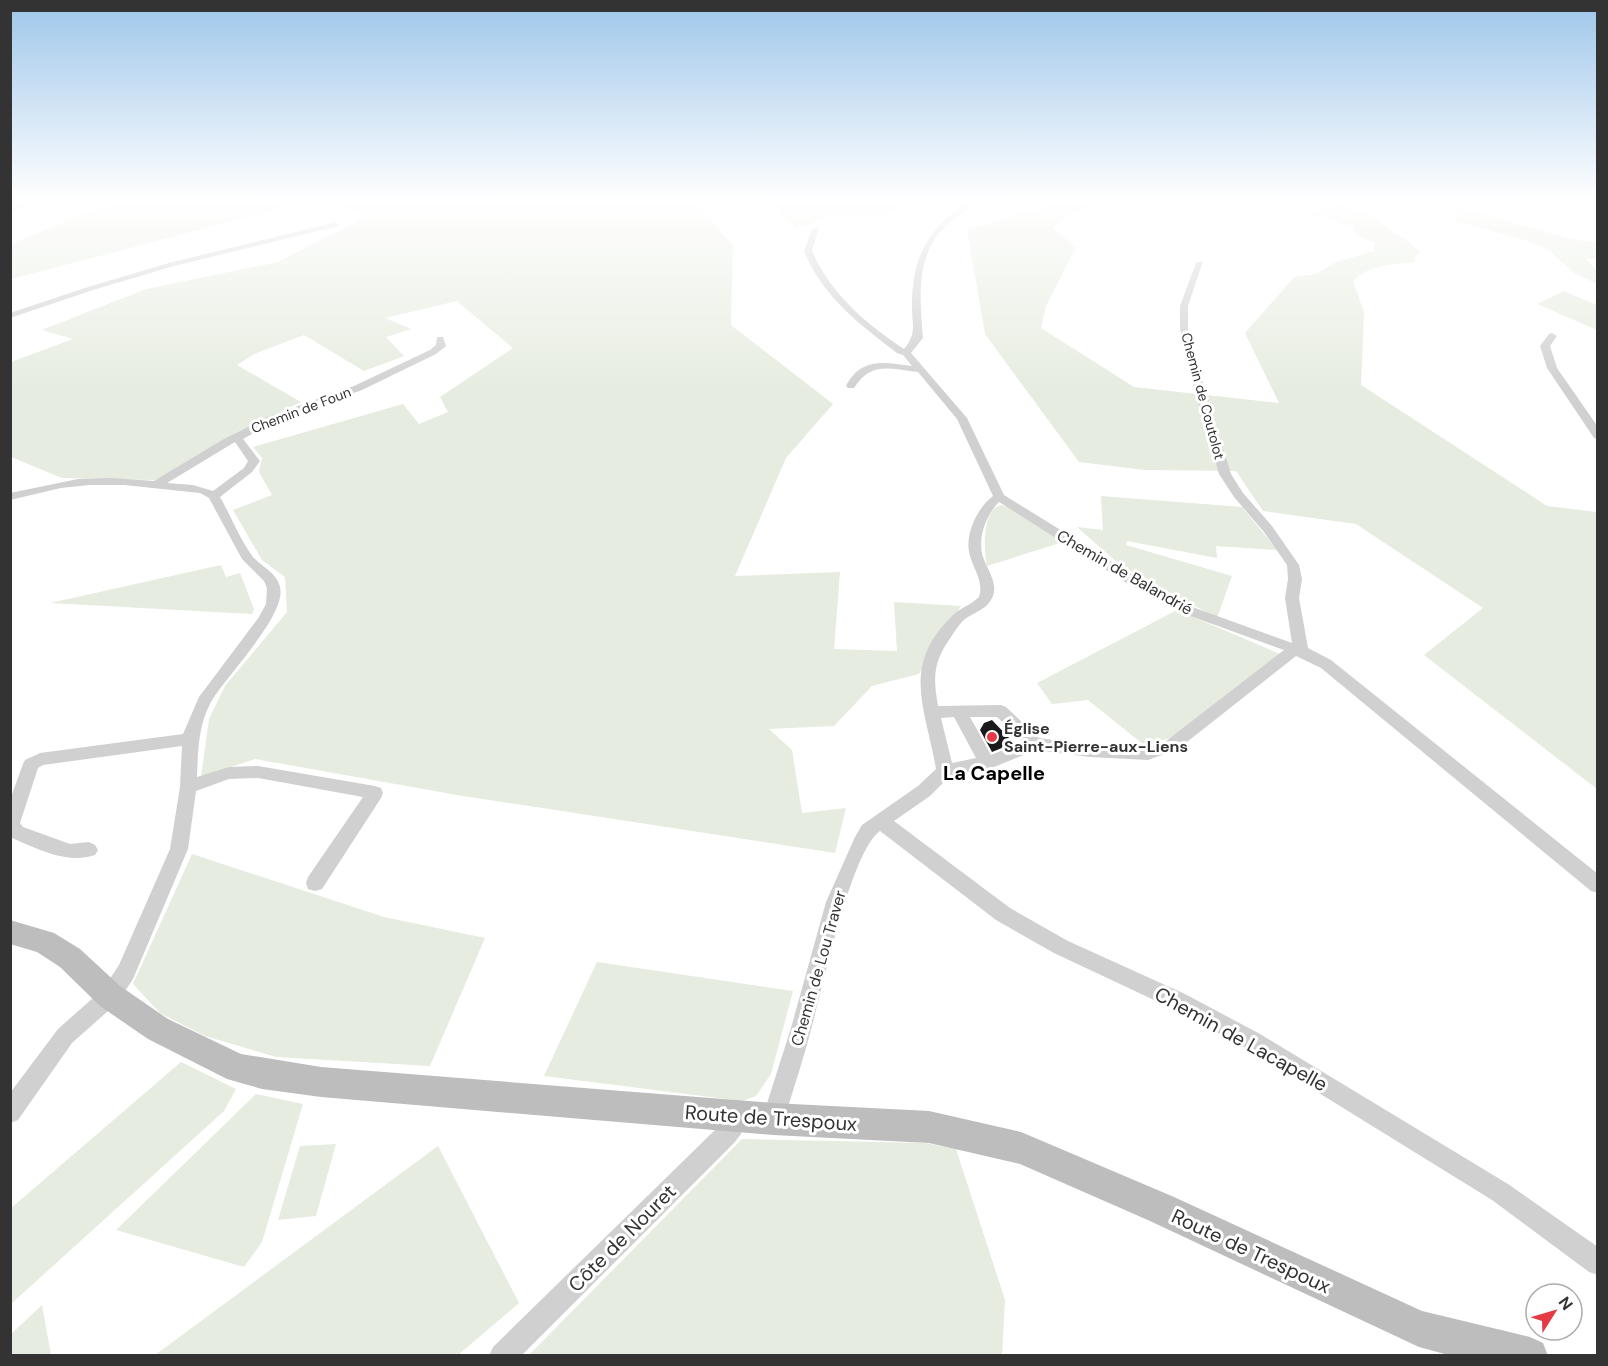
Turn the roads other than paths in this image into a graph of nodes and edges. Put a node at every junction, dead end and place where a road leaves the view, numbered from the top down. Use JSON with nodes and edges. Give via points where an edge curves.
{"nodes":[{"id":1,"x":164,"y":266,"type":"edge"},
{"id":2,"x":813,"y":266,"type":"edge"},
{"id":3,"x":920,"y":266,"type":"edge"},
{"id":4,"x":1199,"y":266,"type":"edge"},
{"id":5,"x":10,"y":316,"type":"edge"},
{"id":6,"x":1552,"y":336,"type":"dead end"},
{"id":7,"x":440,"y":339,"type":"dead end"},
{"id":8,"x":906,"y":353,"type":"junction"},
{"id":9,"x":921,"y":370,"type":"junction"},
{"id":10,"x":851,"y":386,"type":"dead end"},
{"id":11,"x":1598,"y":436,"type":"edge"},
{"id":12,"x":237,"y":438,"type":"junction"},
{"id":13,"x":158,"y":484,"type":"junction"},
{"id":14,"x":214,"y":496,"type":"junction"},
{"id":15,"x":10,"y":497,"type":"edge"},
{"id":16,"x":999,"y":497,"type":"junction"},
{"id":17,"x":1297,"y":651,"type":"junction"},
{"id":18,"x":933,"y":712,"type":"junction"},
{"id":19,"x":959,"y":712,"type":"junction"},
{"id":20,"x":190,"y":739,"type":"junction"},
{"id":21,"x":1035,"y":744,"type":"junction"},
{"id":22,"x":987,"y":763,"type":"junction"},
{"id":23,"x":945,"y":771,"type":"junction"},
{"id":24,"x":188,"y":787,"type":"junction"},
{"id":25,"x":881,"y":820,"type":"junction"},
{"id":26,"x":89,"y":850,"type":"dead end"},
{"id":27,"x":315,"y":883,"type":"dead end"},
{"id":28,"x":1598,"y":885,"type":"edge"},
{"id":29,"x":10,"y":932,"type":"edge"},
{"id":30,"x":110,"y":996,"type":"junction"},
{"id":31,"x":10,"y":1112,"type":"edge"},
{"id":32,"x":736,"y":1116,"type":"junction"},
{"id":33,"x":773,"y":1119,"type":"junction"},
{"id":34,"x":1598,"y":1263,"type":"edge"},
{"id":35,"x":502,"y":1356,"type":"edge"},
{"id":36,"x":1530,"y":1356,"type":"edge"}],
"edges":[{"from":1,"to":5,"type":"street"},
{"from":2,"to":8,"type":"street","via":[[834,297],[854,316]]},
{"from":3,"to":8,"type":"street","via":[[915,300],[918,338]]},
{"from":4,"to":17,"type":"street","name":"Chemin de Coutolot","via":[[1184,306],[1190,357],[1225,474],[1293,565]]},
{"from":6,"to":11,"type":"street","via":[[1545,346],[1552,368]]},
{"from":7,"to":12,"type":"street","name":"Chemin de Foun","via":[[441,346],[433,351],[358,388],[271,419]]},
{"from":8,"to":9,"type":"street"},
{"from":9,"to":10,"type":"street","via":[[868,367],[854,377]]},
{"from":9,"to":16,"type":"street","via":[[962,418]]},
{"from":12,"to":13,"type":"street","name":"Chemin de Foun"},
{"from":12,"to":14,"type":"street","via":[[254,461]]},
{"from":13,"to":14,"type":"street"},
{"from":13,"to":15,"type":"street","via":[[81,482]]},
{"from":14,"to":20,"type":"street","via":[[248,559],[270,579],[273,604],[204,701]]},
{"from":16,"to":17,"type":"street","name":"Chemin de Balandrié","via":[[1130,579],[1190,611]]},
{"from":16,"to":18,"type":"street","via":[[984,513],[975,549],[987,597],[958,618],[927,670]]},
{"from":17,"to":21,"type":"street","via":[[1172,745],[1148,754]]},
{"from":17,"to":28,"type":"street","name":"Chemin de Balandrié","via":[[1326,664]]},
{"from":18,"to":19,"type":"street"},
{"from":18,"to":23,"type":"street"},
{"from":19,"to":21,"type":"street","via":[[1001,711]]},
{"from":19,"to":22,"type":"street"},
{"from":20,"to":24,"type":"street"},
{"from":20,"to":26,"type":"street","via":[[40,759],[31,764],[11,824],[17,832],[69,852]]},
{"from":21,"to":22,"type":"street"},
{"from":22,"to":23,"type":"street"},
{"from":23,"to":25,"type":"street","name":"Chemin de Lou Traver","via":[[924,791]]},
{"from":24,"to":27,"type":"street","via":[[229,773],[258,772],[375,793]]},
{"from":24,"to":30,"type":"street","via":[[178,849],[126,972]]},
{"from":25,"to":33,"type":"street","name":"Chemin de Lou Traver","via":[[861,842],[835,902]]},
{"from":25,"to":34,"type":"street","name":"Chemin de Lacapelle","via":[[1003,914],[1061,947],[1253,1041],[1500,1192]]},
{"from":29,"to":30,"type":"street","name":"Route de Trespoux","via":[[44,942],[61,952]]},
{"from":30,"to":31,"type":"street","via":[[65,1036]]},
{"from":30,"to":32,"type":"street","name":"Route de Trespoux","via":[[158,1029],[238,1068],[262,1074]]},
{"from":32,"to":33,"type":"street","name":"Route de Trespoux"},
{"from":32,"to":35,"type":"street","name":"Côte de Nouret","via":[[726,1135]]},
{"from":33,"to":36,"type":"street","name":"Route de Trespoux","via":[[929,1126],[1021,1148],[1419,1329]]}]}
